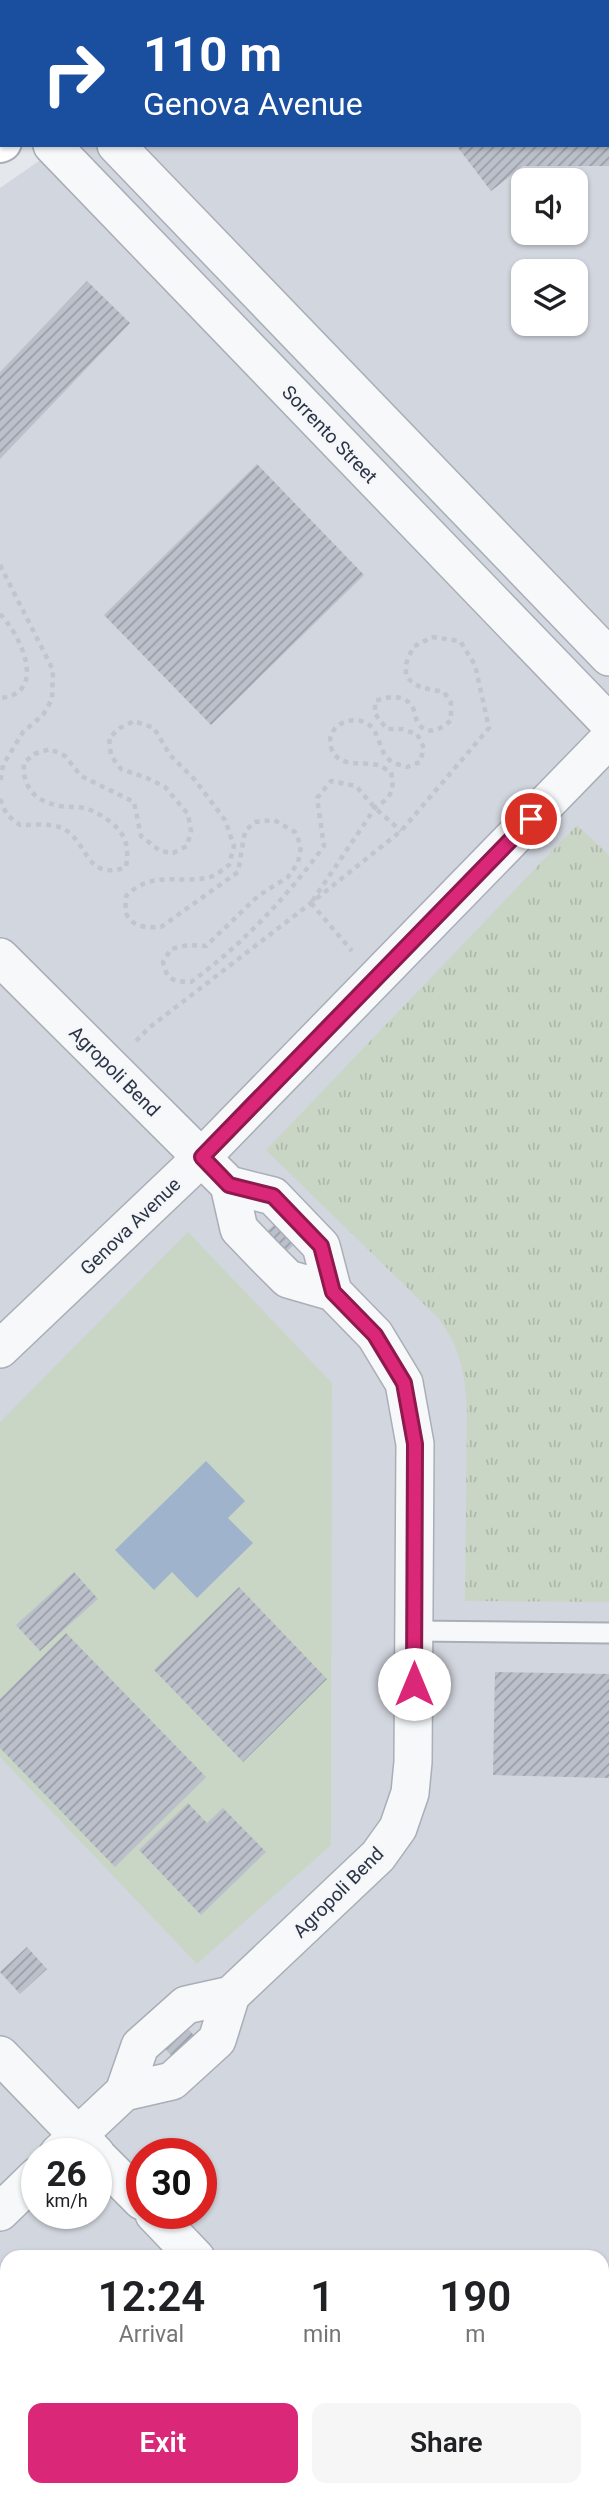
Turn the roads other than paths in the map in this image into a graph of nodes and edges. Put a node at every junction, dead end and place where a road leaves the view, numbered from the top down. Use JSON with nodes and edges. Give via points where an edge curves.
{"nodes":[{"id":1,"x":54,"y":147,"type":"edge"},
{"id":2,"x":118,"y":147,"type":"edge"},
{"id":3,"x":609,"y":657,"type":"edge"},
{"id":4,"x":609,"y":723,"type":"edge"},
{"id":5,"x":609,"y":739,"type":"edge"},
{"id":6,"x":0,"y":957,"type":"edge"},
{"id":7,"x":202,"y":1157,"type":"junction"},
{"id":8,"x":0,"y":1349,"type":"edge"},
{"id":9,"x":414,"y":1631,"type":"junction"},
{"id":10,"x":609,"y":1633,"type":"edge"},
{"id":11,"x":0,"y":2055,"type":"edge"},
{"id":12,"x":72,"y":2138,"type":"edge"},
{"id":13,"x":91,"y":2138,"type":"edge"},
{"id":14,"x":112,"y":2176,"type":"edge"},
{"id":15,"x":126,"y":2188,"type":"edge"},
{"id":16,"x":21,"y":2192,"type":"edge"},
{"id":17,"x":0,"y":2212,"type":"edge"},
{"id":18,"x":168,"y":2229,"type":"edge"},
{"id":19,"x":188,"y":2250,"type":"edge"}],
"edges":[{"from":1,"to":4,"type":"street","name":"Sorrento Street"},
{"from":2,"to":3,"type":"street"},
{"from":5,"to":7,"type":"street","name":"Genova Avenue"},
{"from":6,"to":7,"type":"street","name":"Agropoli Bend"},
{"from":7,"to":8,"type":"street","name":"Genova Avenue"},
{"from":7,"to":9,"type":"street","name":"Agropoli Bend","via":[[229,1185],[239,1229],[288,1279],[333,1292],[375,1335],[404,1383],[415,1444]]},
{"from":9,"to":10,"type":"lane"},
{"from":9,"to":13,"type":"street","name":"Agropoli Bend","via":[[413,1762],[410,1793],[398,1828],[378,1856],[231,1995],[186,2005],[140,2046],[124,2092]]},
{"from":11,"to":12,"type":"street"},
{"from":14,"to":15,"type":"street"},
{"from":16,"to":17,"type":"street"},
{"from":18,"to":19,"type":"street"}]}
